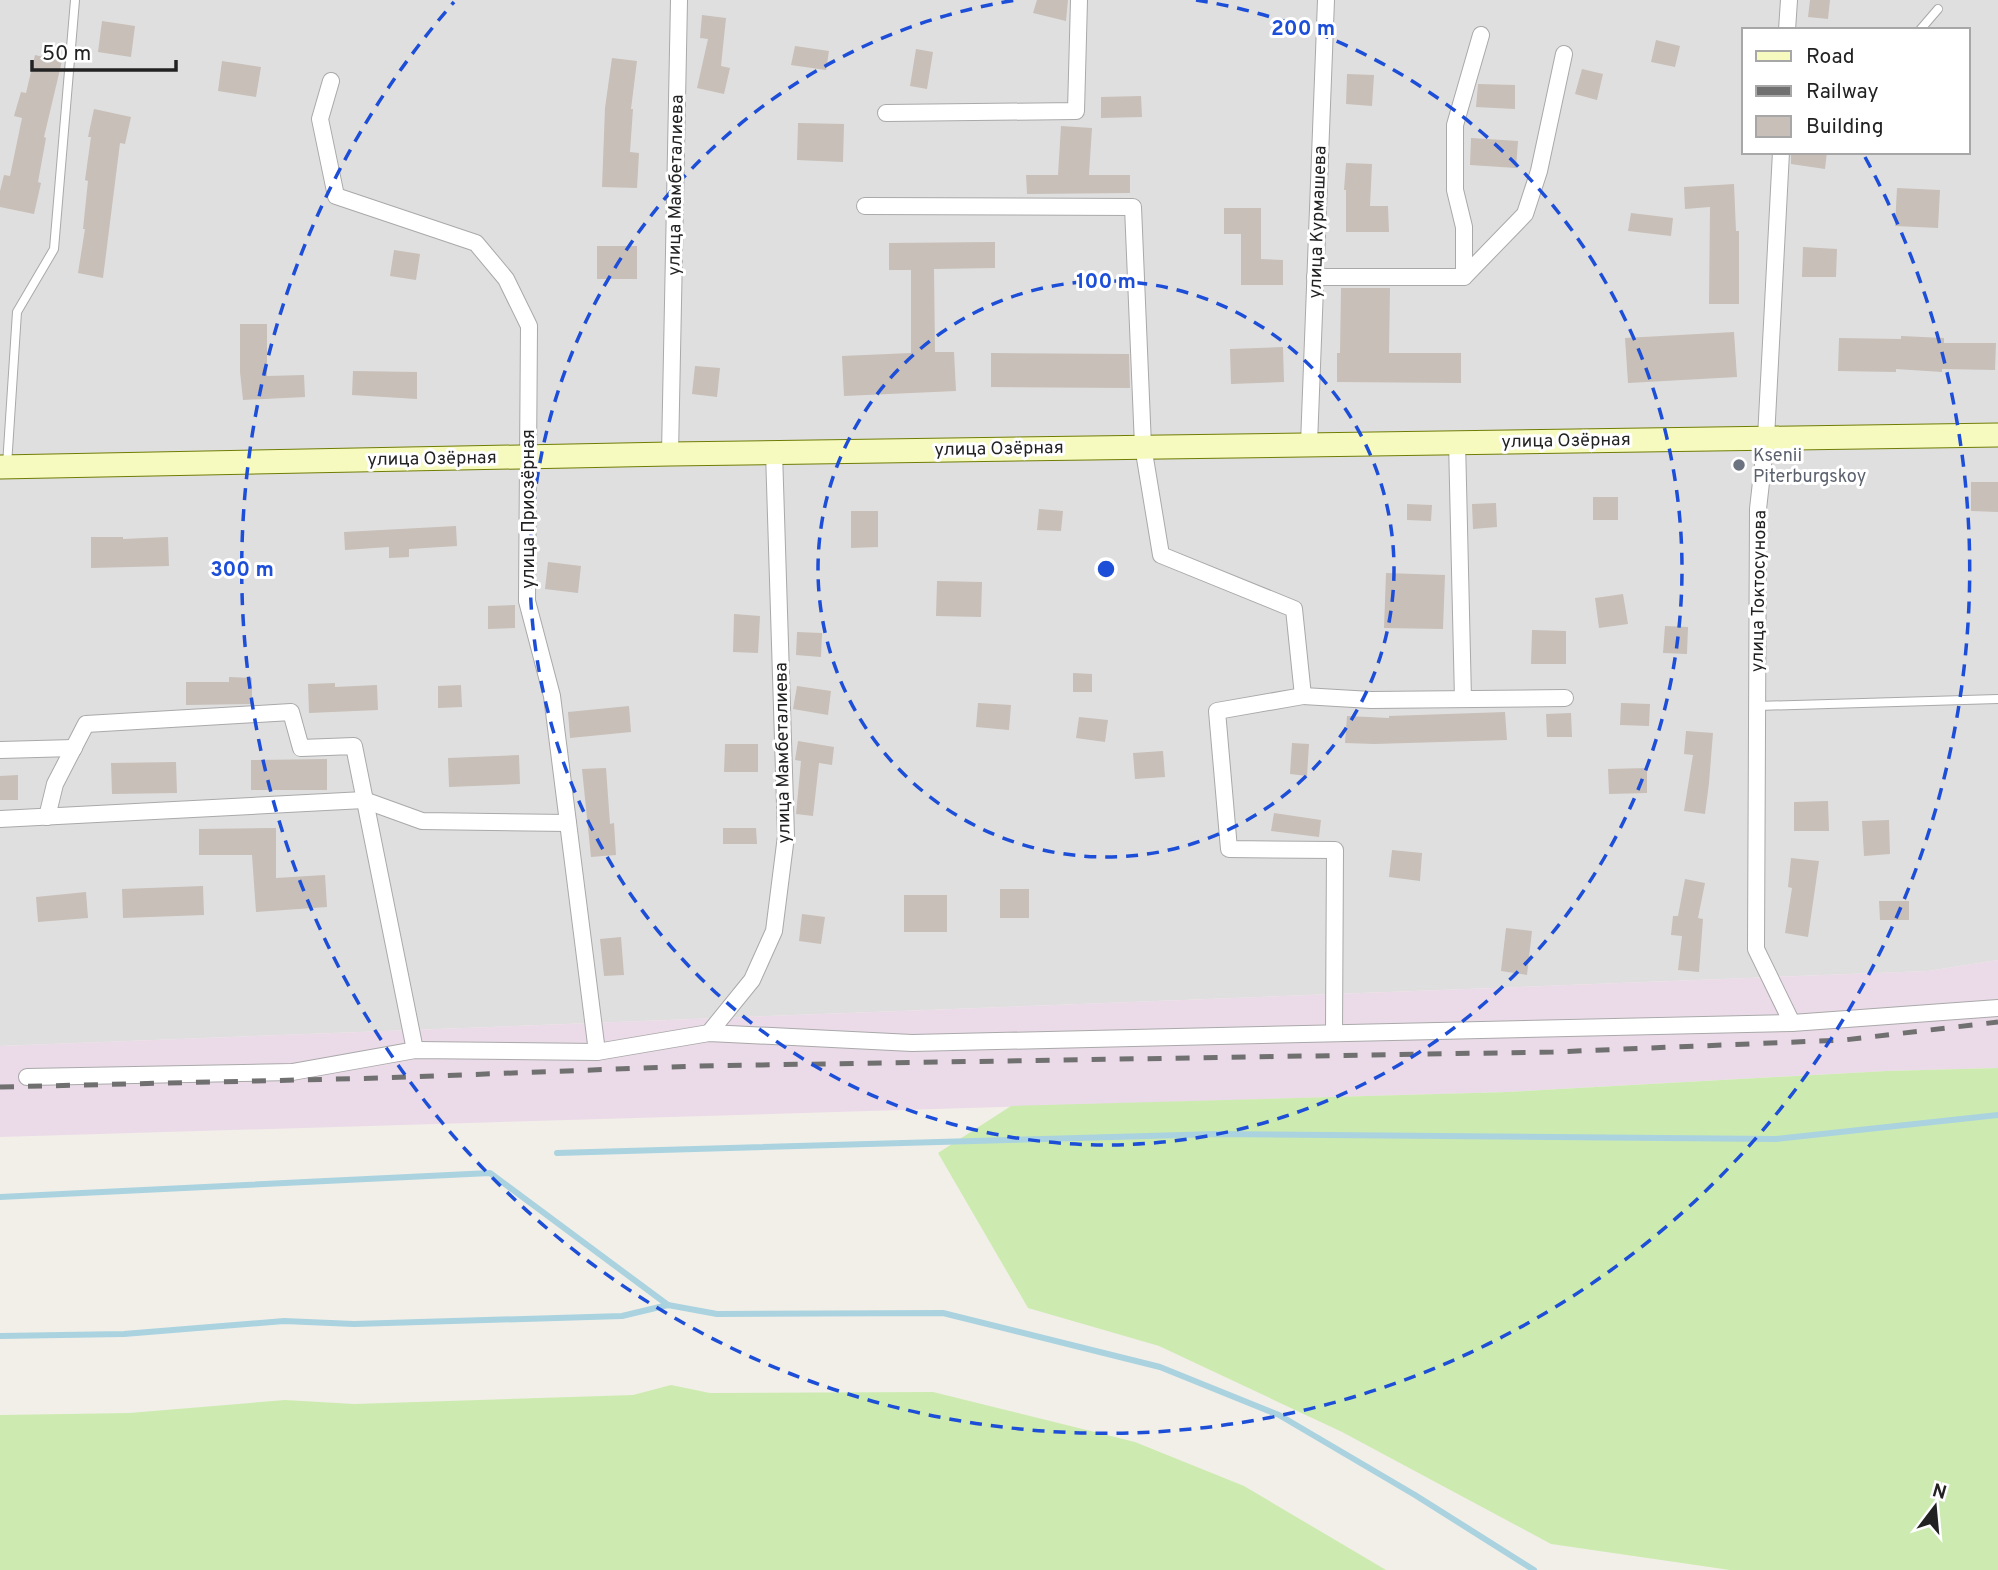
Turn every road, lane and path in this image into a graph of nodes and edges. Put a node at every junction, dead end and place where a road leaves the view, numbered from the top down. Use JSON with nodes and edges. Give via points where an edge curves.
{"nodes":[{"id":1,"x":75,"y":0,"type":"edge"},
{"id":2,"x":679,"y":0,"type":"edge"},
{"id":3,"x":1079,"y":0,"type":"edge"},
{"id":4,"x":1326,"y":0,"type":"edge"},
{"id":5,"x":1789,"y":0,"type":"edge"},
{"id":6,"x":1938,"y":9,"type":"dead end"},
{"id":7,"x":1787,"y":28,"type":"edge"},
{"id":8,"x":1922,"y":28,"type":"edge"},
{"id":9,"x":1480,"y":35,"type":"dead end"},
{"id":10,"x":1564,"y":54,"type":"dead end"},
{"id":11,"x":331,"y":81,"type":"dead end"},
{"id":12,"x":886,"y":113,"type":"dead end"},
{"id":13,"x":1781,"y":154,"type":"edge"},
{"id":14,"x":865,"y":206,"type":"dead end"},
{"id":15,"x":1315,"y":277,"type":"junction"},
{"id":16,"x":1464,"y":277,"type":"junction"},
{"id":17,"x":1998,"y":435,"type":"edge"},
{"id":18,"x":1766,"y":438,"type":"junction"},
{"id":19,"x":1457,"y":442,"type":"junction"},
{"id":20,"x":1309,"y":444,"type":"junction"},
{"id":21,"x":1143,"y":446,"type":"junction"},
{"id":22,"x":774,"y":452,"type":"junction"},
{"id":23,"x":670,"y":454,"type":"junction"},
{"id":24,"x":527,"y":456,"type":"junction"},
{"id":25,"x":4,"y":467,"type":"edge"},
{"id":26,"x":1303,"y":696,"type":"junction"},
{"id":27,"x":1564,"y":698,"type":"dead end"},
{"id":28,"x":1463,"y":699,"type":"junction"},
{"id":29,"x":1998,"y":699,"type":"edge"},
{"id":30,"x":1758,"y":706,"type":"junction"},
{"id":31,"x":74,"y":748,"type":"junction"},
{"id":32,"x":0,"y":750,"type":"edge"},
{"id":33,"x":364,"y":800,"type":"junction"},
{"id":34,"x":47,"y":817,"type":"junction"},
{"id":35,"x":0,"y":819,"type":"edge"},
{"id":36,"x":568,"y":823,"type":"junction"},
{"id":37,"x":1998,"y":1008,"type":"edge"},
{"id":38,"x":1792,"y":1023,"type":"junction"},
{"id":39,"x":1334,"y":1032,"type":"junction"},
{"id":40,"x":709,"y":1033,"type":"junction"},
{"id":41,"x":415,"y":1050,"type":"junction"},
{"id":42,"x":597,"y":1052,"type":"junction"},
{"id":43,"x":27,"y":1077,"type":"dead end"}],
"edges":[{"from":1,"to":25,"type":"lane","via":[[54,249],[17,312]]},
{"from":2,"to":23,"type":"street","name":"улица Мамбеталиева"},
{"from":3,"to":12,"type":"street","via":[[1076,111]]},
{"from":4,"to":15,"type":"street","name":"улица Курмашева"},
{"from":5,"to":7,"type":"street"},
{"from":6,"to":8,"type":"lane"},
{"from":9,"to":16,"type":"street","via":[[1455,125],[1455,190],[1464,227]]},
{"from":10,"to":16,"type":"street","via":[[1539,172],[1525,214]]},
{"from":11,"to":24,"type":"street","name":"улица Приозёрная","via":[[320,119],[336,196],[476,243],[506,279],[529,326]]},
{"from":13,"to":18,"type":"street","name":"улица Токтосунова"},
{"from":14,"to":21,"type":"street","via":[[1133,207]]},
{"from":15,"to":16,"type":"street"},
{"from":15,"to":20,"type":"street","name":"улица Курмашева"},
{"from":17,"to":18,"type":"street","name":"улица Озёрная"},
{"from":18,"to":19,"type":"street","name":"улица Озёрная"},
{"from":18,"to":30,"type":"street","name":"улица Токтосунова","via":[[1758,509]]},
{"from":19,"to":20,"type":"street","name":"улица Озёрная"},
{"from":19,"to":28,"type":"street"},
{"from":20,"to":21,"type":"street","name":"улица Озёрная"},
{"from":21,"to":22,"type":"street","name":"улица Озёрная"},
{"from":21,"to":26,"type":"street","via":[[1161,555],[1294,609]]},
{"from":22,"to":23,"type":"street","name":"улица Озёрная"},
{"from":22,"to":40,"type":"street","name":"улица Мамбеталиева","via":[[786,836],[774,932],[752,980]]},
{"from":23,"to":24,"type":"street","name":"улица Озёрная"},
{"from":24,"to":25,"type":"street","name":"улица Озёрная"},
{"from":24,"to":36,"type":"street","name":"улица Приозёрная","via":[[527,601],[552,696]]},
{"from":26,"to":28,"type":"street"},
{"from":26,"to":39,"type":"street","via":[[1217,711],[1229,849],[1335,850]]},
{"from":27,"to":28,"type":"street"},
{"from":29,"to":30,"type":"lane"},
{"from":30,"to":38,"type":"street","name":"улица Токтосунова","via":[[1756,949]]},
{"from":31,"to":32,"type":"street"},
{"from":31,"to":33,"type":"street","via":[[86,724],[290,712],[301,748],[354,746]]},
{"from":31,"to":34,"type":"street","via":[[55,784]]},
{"from":33,"to":34,"type":"street"},
{"from":33,"to":36,"type":"street","via":[[422,821]]},
{"from":33,"to":41,"type":"street"},
{"from":34,"to":35,"type":"street"},
{"from":36,"to":42,"type":"street","name":"улица Приозёрная"},
{"from":37,"to":38,"type":"street"},
{"from":38,"to":39,"type":"street"},
{"from":39,"to":40,"type":"street","via":[[912,1043]]},
{"from":40,"to":42,"type":"street"},
{"from":41,"to":42,"type":"street"},
{"from":41,"to":43,"type":"street","via":[[292,1072]]}]}
